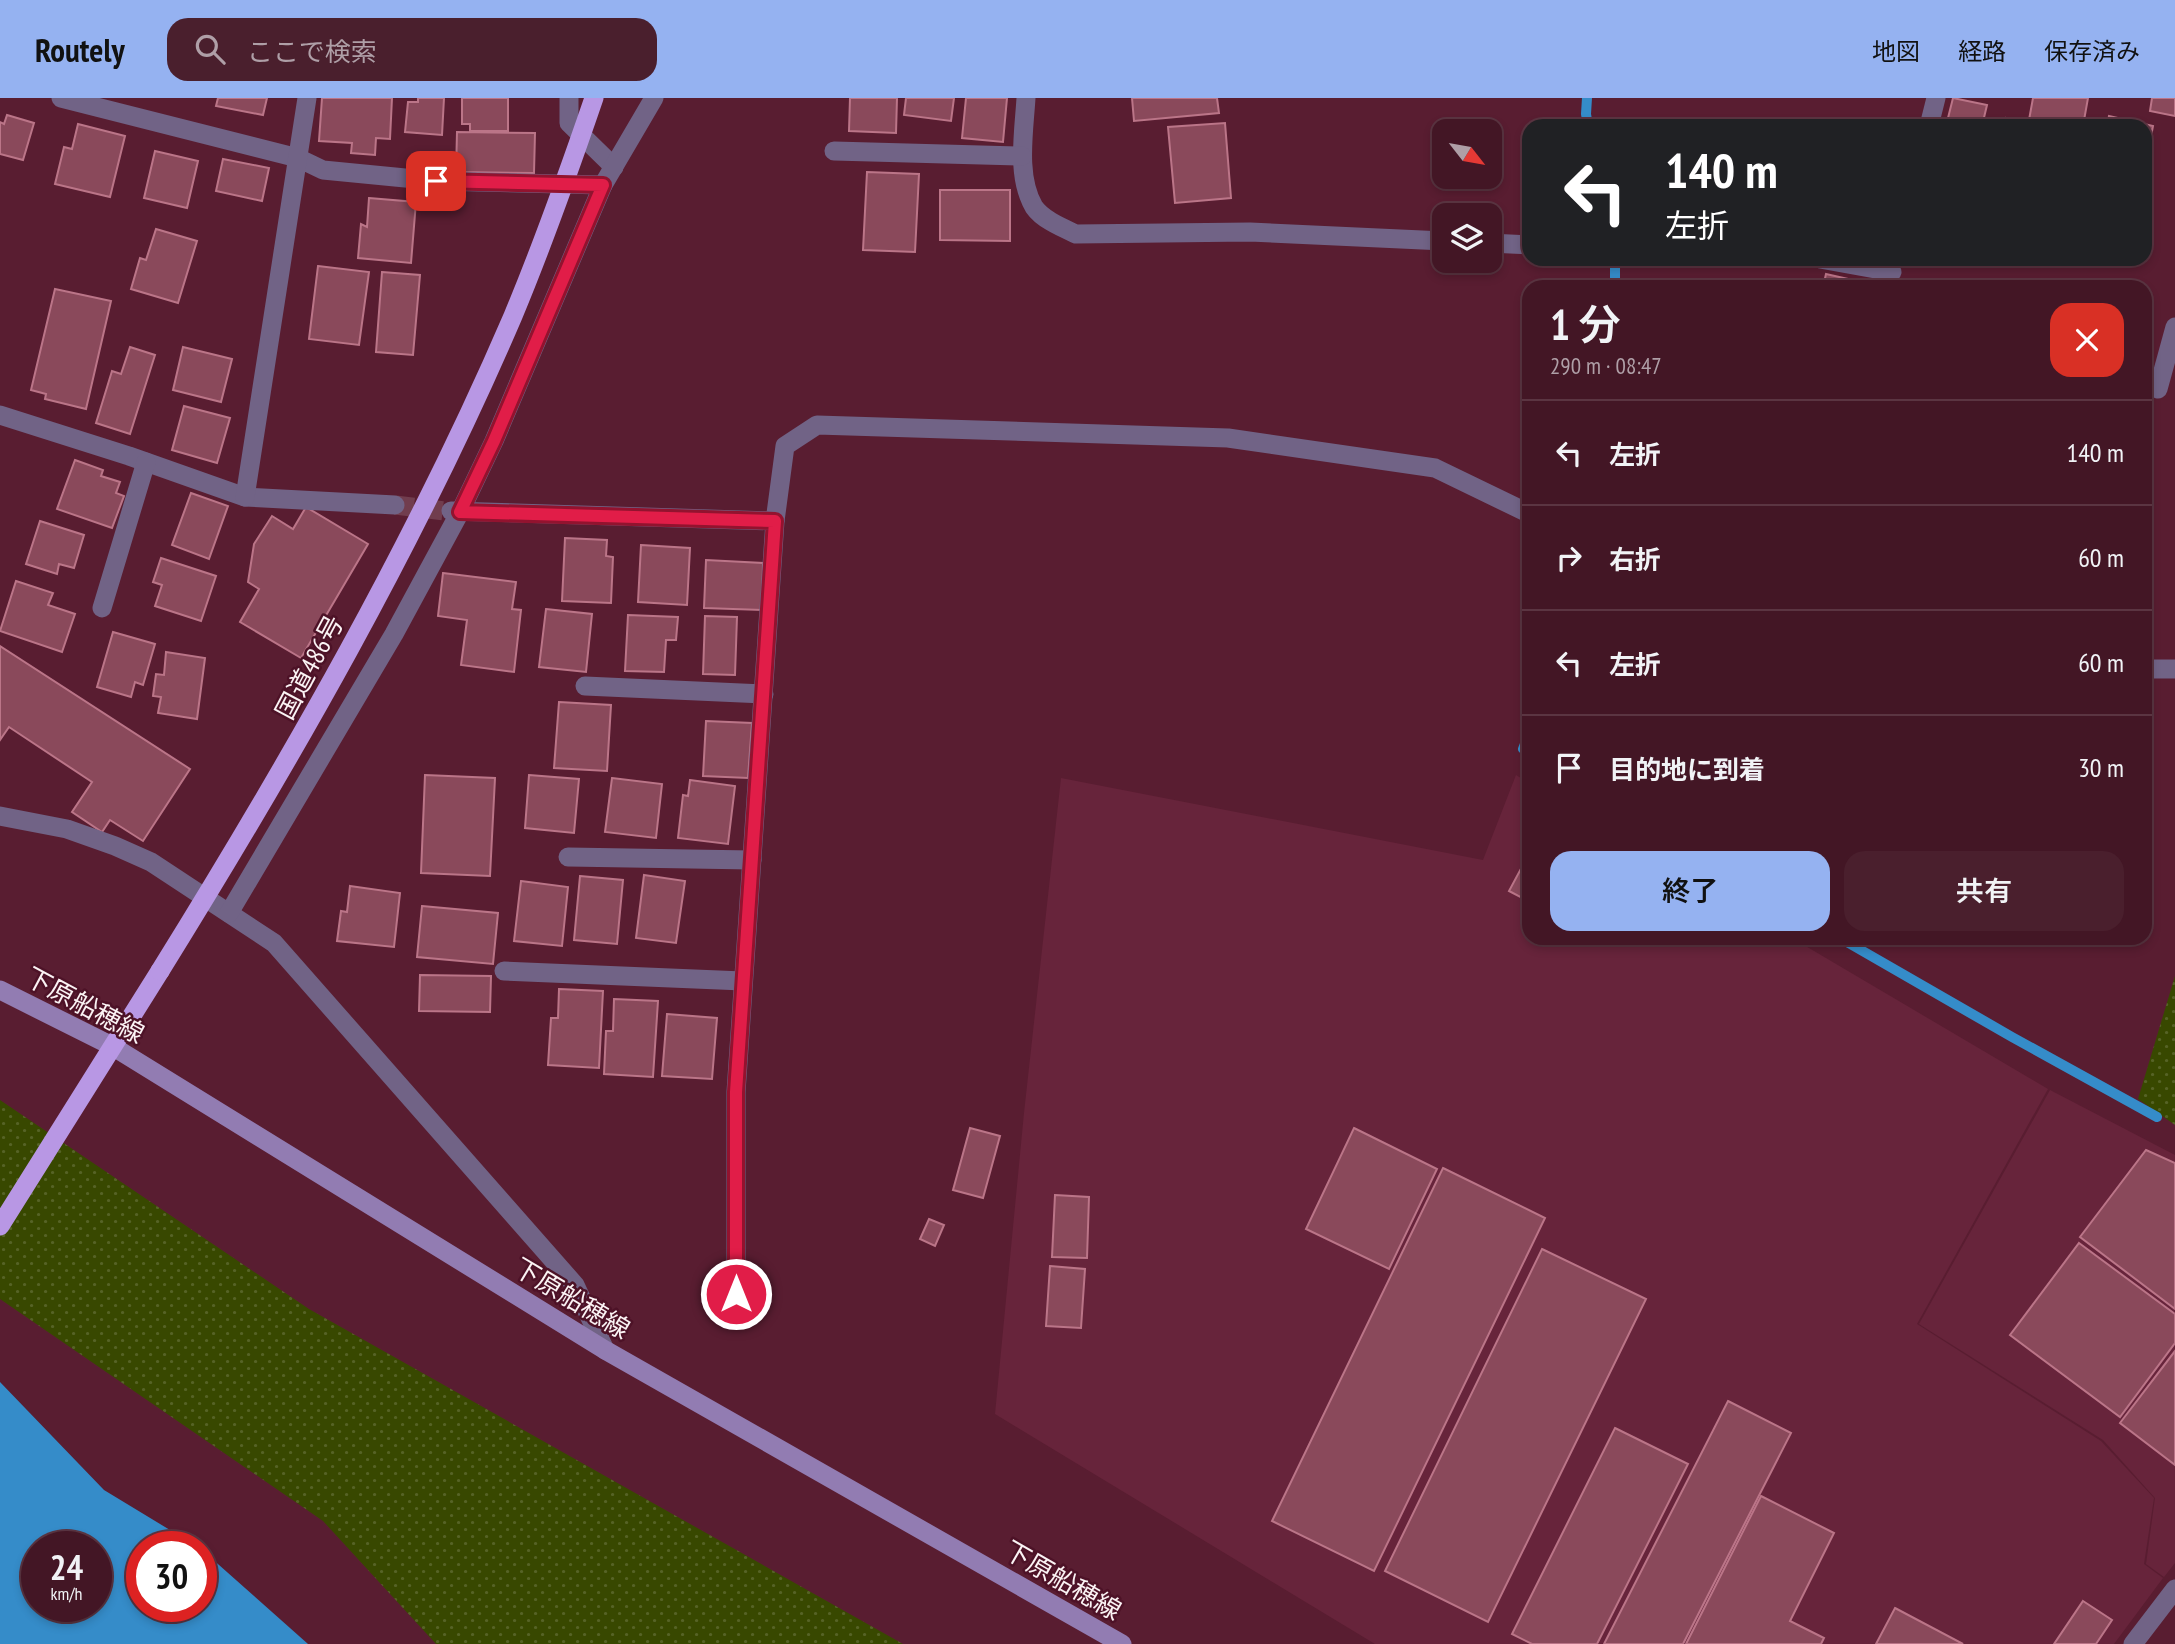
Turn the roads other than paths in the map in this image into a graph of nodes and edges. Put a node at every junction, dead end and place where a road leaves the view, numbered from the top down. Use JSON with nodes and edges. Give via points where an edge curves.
{"nodes":[{"id":1,"x":61,"y":98,"type":"edge"},
{"id":2,"x":307,"y":98,"type":"edge"},
{"id":3,"x":569,"y":98,"type":"edge"},
{"id":4,"x":594,"y":98,"type":"edge"},
{"id":5,"x":654,"y":98,"type":"edge"},
{"id":6,"x":1026,"y":98,"type":"edge"},
{"id":7,"x":1936,"y":98,"type":"edge"},
{"id":8,"x":1931,"y":119,"type":"edge"},
{"id":9,"x":834,"y":151,"type":"dead end"},
{"id":10,"x":1022,"y":156,"type":"junction"},
{"id":11,"x":298,"y":158,"type":"junction"},
{"id":12,"x":614,"y":166,"type":"junction"},
{"id":13,"x":603,"y":185,"type":"junction"},
{"id":14,"x":1432,"y":240,"type":"edge"},
{"id":15,"x":1502,"y":244,"type":"edge"},
{"id":16,"x":1522,"y":245,"type":"edge"},
{"id":17,"x":1856,"y":266,"type":"edge"},
{"id":18,"x":1893,"y":273,"type":"edge"},
{"id":19,"x":2175,"y":327,"type":"edge"},
{"id":20,"x":2160,"y":389,"type":"edge"},
{"id":21,"x":0,"y":415,"type":"edge"},
{"id":22,"x":146,"y":462,"type":"junction"},
{"id":23,"x":245,"y":497,"type":"junction"},
{"id":24,"x":395,"y":505,"type":"tunnel mouth"},
{"id":25,"x":1522,"y":510,"type":"edge"},
{"id":26,"x":452,"y":511,"type":"junction"},
{"id":27,"x":775,"y":521,"type":"junction"},
{"id":28,"x":102,"y":608,"type":"dead end"},
{"id":29,"x":2152,"y":669,"type":"edge"},
{"id":30,"x":2175,"y":669,"type":"edge"},
{"id":31,"x":585,"y":686,"type":"dead end"},
{"id":32,"x":764,"y":694,"type":"junction"},
{"id":33,"x":0,"y":816,"type":"edge"},
{"id":34,"x":568,"y":857,"type":"dead end"},
{"id":35,"x":752,"y":860,"type":"junction"},
{"id":36,"x":229,"y":913,"type":"junction"},
{"id":37,"x":504,"y":971,"type":"dead end"},
{"id":38,"x":743,"y":981,"type":"junction"},
{"id":39,"x":0,"y":990,"type":"edge"},
{"id":40,"x":112,"y":1046,"type":"junction"},
{"id":41,"x":0,"y":1226,"type":"edge"},
{"id":42,"x":736,"y":1294,"type":"dead end"},
{"id":43,"x":605,"y":1350,"type":"junction"},
{"id":44,"x":2175,"y":1589,"type":"edge"},
{"id":45,"x":1122,"y":1644,"type":"edge"},
{"id":46,"x":2133,"y":1644,"type":"edge"}],
"edges":[{"from":1,"to":11,"type":"street"},
{"from":2,"to":11,"type":"street"},
{"from":3,"to":12,"type":"street","via":[[569,123]]},
{"from":4,"to":40,"type":"highway","name":"国道486号","bridge":true,"via":[[513,316],[384,583],[305,730]]},
{"from":5,"to":12,"type":"street"},
{"from":6,"to":10,"type":"street"},
{"from":7,"to":8,"type":"street"},
{"from":9,"to":10,"type":"street"},
{"from":10,"to":14,"type":"street","via":[[1021,169],[1035,208],[1076,234],[1250,232]]},
{"from":11,"to":13,"type":"street","via":[[323,170],[436,181]]},
{"from":11,"to":23,"type":"street"},
{"from":12,"to":13,"type":"street"},
{"from":13,"to":26,"type":"street","via":[[494,441]]},
{"from":15,"to":16,"type":"street"},
{"from":17,"to":18,"type":"street"},
{"from":19,"to":20,"type":"street"},
{"from":21,"to":22,"type":"street"},
{"from":22,"to":23,"type":"street"},
{"from":22,"to":28,"type":"street"},
{"from":23,"to":24,"type":"street"},
{"from":25,"to":27,"type":"street","via":[[1435,468],[1228,438],[817,425],[785,446]]},
{"from":26,"to":27,"type":"street"},
{"from":26,"to":36,"type":"street","via":[[387,646]]},
{"from":27,"to":32,"type":"street"},
{"from":29,"to":30,"type":"street"},
{"from":31,"to":32,"type":"street"},
{"from":32,"to":35,"type":"street"},
{"from":33,"to":36,"type":"street","via":[[67,829],[115,846],[151,862]]},
{"from":34,"to":35,"type":"street"},
{"from":35,"to":38,"type":"street"},
{"from":36,"to":43,"type":"street","via":[[274,943],[575,1285]]},
{"from":37,"to":38,"type":"street"},
{"from":38,"to":42,"type":"street","via":[[736,1092]]},
{"from":39,"to":40,"type":"main road","name":"下原船穂線"},
{"from":40,"to":41,"type":"highway","name":"国道486号"},
{"from":40,"to":43,"type":"main road","name":"下原船穂線"},
{"from":43,"to":45,"type":"main road","name":"下原船穂線"},
{"from":44,"to":46,"type":"street"}]}
